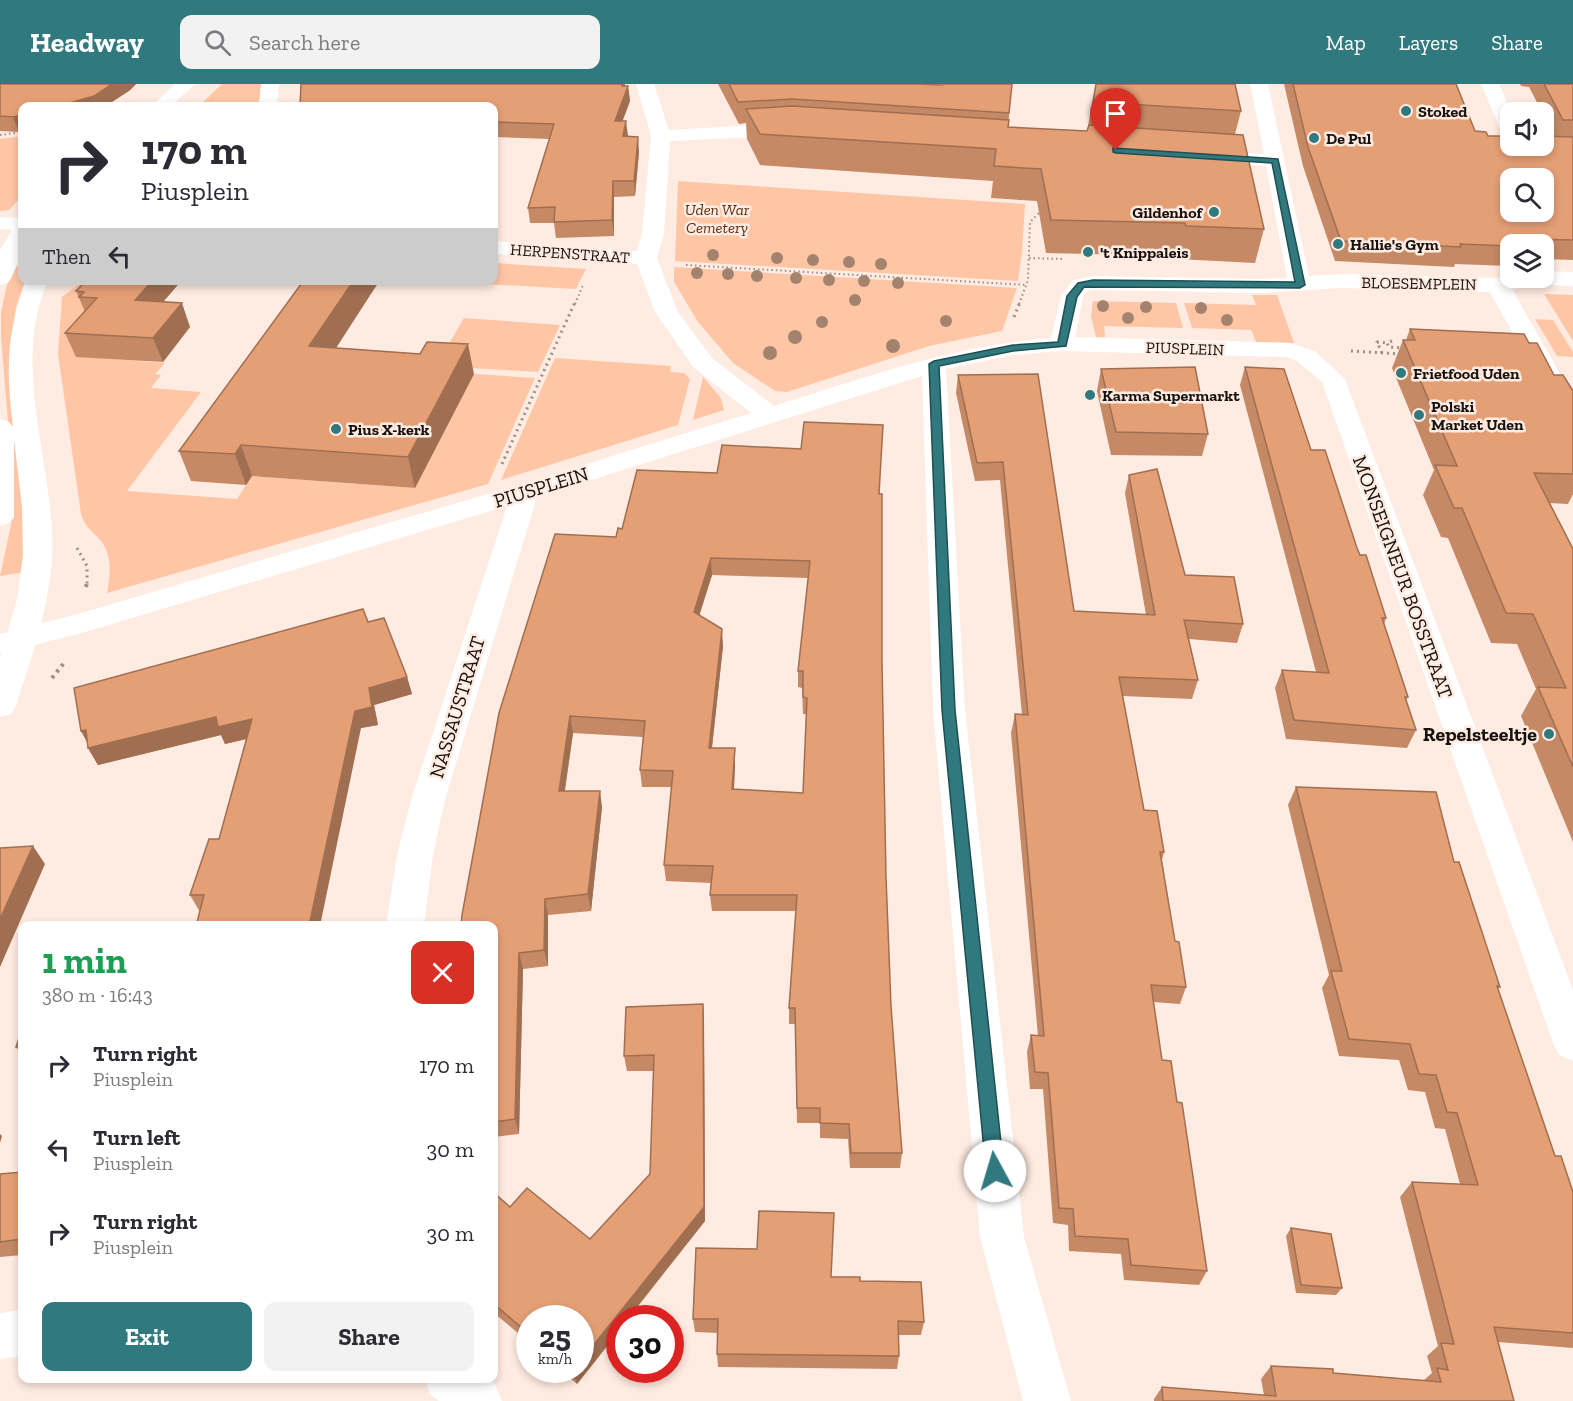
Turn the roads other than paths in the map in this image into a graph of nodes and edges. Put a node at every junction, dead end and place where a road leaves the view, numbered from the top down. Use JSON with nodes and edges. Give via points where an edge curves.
{"nodes":[{"id":1,"x":186,"y":84,"type":"edge"},
{"id":2,"x":204,"y":84,"type":"edge"},
{"id":3,"x":270,"y":84,"type":"edge"},
{"id":4,"x":645,"y":84,"type":"edge"},
{"id":5,"x":1259,"y":84,"type":"edge"},
{"id":6,"x":1490,"y":84,"type":"edge"},
{"id":7,"x":166,"y":102,"type":"edge"},
{"id":8,"x":184,"y":102,"type":"edge"},
{"id":9,"x":268,"y":102,"type":"edge"},
{"id":10,"x":1500,"y":108,"type":"edge"},
{"id":11,"x":816,"y":131,"type":"edge"},
{"id":12,"x":662,"y":136,"type":"junction"},
{"id":13,"x":1184,"y":155,"type":"edge"},
{"id":14,"x":1275,"y":161,"type":"junction"},
{"id":15,"x":0,"y":223,"type":"edge"},
{"id":16,"x":18,"y":224,"type":"edge"},
{"id":17,"x":18,"y":238,"type":"edge"},
{"id":18,"x":498,"y":248,"type":"edge"},
{"id":19,"x":647,"y":260,"type":"junction"},
{"id":20,"x":0,"y":278,"type":"edge"},
{"id":21,"x":1573,"y":279,"type":"edge"},
{"id":22,"x":35,"y":285,"type":"edge"},
{"id":23,"x":1300,"y":285,"type":"junction"},
{"id":24,"x":1498,"y":285,"type":"junction"},
{"id":25,"x":1062,"y":344,"type":"junction"},
{"id":26,"x":1309,"y":358,"type":"joint"},
{"id":27,"x":934,"y":364,"type":"junction"},
{"id":28,"x":1562,"y":383,"type":"edge"},
{"id":29,"x":771,"y":416,"type":"junction"},
{"id":30,"x":1573,"y":419,"type":"edge"},
{"id":31,"x":0,"y":427,"type":"edge"},
{"id":32,"x":525,"y":492,"type":"junction"},
{"id":33,"x":0,"y":517,"type":"edge"},
{"id":34,"x":10,"y":642,"type":"edge"},
{"id":35,"x":0,"y":706,"type":"edge"},
{"id":36,"x":406,"y":921,"type":"edge"},
{"id":37,"x":1573,"y":1043,"type":"edge"},
{"id":38,"x":18,"y":1334,"type":"edge"},
{"id":39,"x":0,"y":1336,"type":"edge"},
{"id":40,"x":455,"y":1383,"type":"edge"},
{"id":41,"x":478,"y":1401,"type":"edge"},
{"id":42,"x":1047,"y":1401,"type":"edge"}],
"edges":[{"from":1,"to":7,"type":"street"},
{"from":2,"to":8,"type":"street"},
{"from":3,"to":9,"type":"street"},
{"from":4,"to":12,"type":"street"},
{"from":5,"to":14,"type":"street"},
{"from":6,"to":10,"type":"street"},
{"from":11,"to":12,"type":"street"},
{"from":12,"to":19,"type":"street"},
{"from":13,"to":14,"type":"street"},
{"from":14,"to":23,"type":"street"},
{"from":15,"to":16,"type":"street"},
{"from":17,"to":20,"type":"street"},
{"from":18,"to":19,"type":"street","name":"HERPENSTRAAT"},
{"from":19,"to":29,"type":"street","via":[[667,312],[703,363]]},
{"from":21,"to":24,"type":"street","name":"BLOESEMPLEIN","via":[[1539,278]]},
{"from":22,"to":34,"type":"street","via":[[25,316],[21,356],[38,532],[37,573]]},
{"from":23,"to":24,"type":"street","name":"BLOESEMPLEIN","via":[[1343,281]]},
{"from":23,"to":25,"type":"street","via":[[1081,285],[1072,296]]},
{"from":24,"to":28,"type":"street"},
{"from":25,"to":26,"type":"street","name":"PIUSPLEIN","via":[[1288,350]]},
{"from":25,"to":27,"type":"street","name":"PIUSPLEIN","via":[[1013,348]]},
{"from":26,"to":37,"type":"street","name":"MONSEIGNEUR BOSSTRAAT","via":[[1333,379]]},
{"from":27,"to":29,"type":"street","name":"PIUSPLEIN"},
{"from":27,"to":42,"type":"street","via":[[949,710],[1001,1225]]},
{"from":28,"to":30,"type":"street"},
{"from":29,"to":32,"type":"street","name":"PIUSPLEIN"},
{"from":31,"to":33,"type":"street"},
{"from":32,"to":34,"type":"street","name":"PIUSPLEIN"},
{"from":32,"to":36,"type":"street","name":"NASSAUSTRAAT","via":[[450,723],[417,846]]},
{"from":34,"to":35,"type":"street"},
{"from":38,"to":39,"type":"street"},
{"from":40,"to":41,"type":"street"}]}
